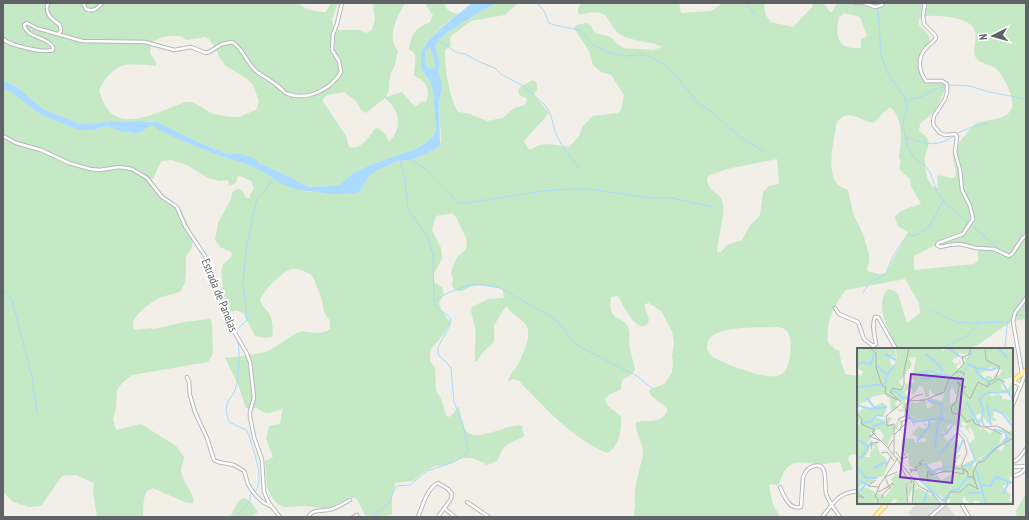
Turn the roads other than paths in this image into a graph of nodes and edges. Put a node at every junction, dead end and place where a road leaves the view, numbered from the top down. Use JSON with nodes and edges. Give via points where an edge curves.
{"nodes":[{"id":1,"x":48,"y":3,"type":"edge"},
{"id":2,"x":83,"y":3,"type":"edge"},
{"id":3,"x":102,"y":3,"type":"edge"},
{"id":4,"x":342,"y":3,"type":"edge"},
{"id":5,"x":855,"y":3,"type":"edge"},
{"id":6,"x":883,"y":3,"type":"edge"},
{"id":7,"x":926,"y":3,"type":"edge"},
{"id":8,"x":58,"y":33,"type":"junction"},
{"id":9,"x":3,"y":38,"type":"edge"},
{"id":10,"x":3,"y":136,"type":"edge"},
{"id":11,"x":1026,"y":235,"type":"edge"},
{"id":12,"x":1026,"y":298,"type":"edge"},
{"id":13,"x":835,"y":308,"type":"dead end"},
{"id":14,"x":895,"y":348,"type":"edge"},
{"id":15,"x":1025,"y":372,"type":"edge"},
{"id":16,"x":186,"y":376,"type":"dead end"},
{"id":17,"x":1013,"y":381,"type":"edge"},
{"id":18,"x":1013,"y":382,"type":"edge"},
{"id":19,"x":1021,"y":386,"type":"junction"},
{"id":20,"x":1013,"y":405,"type":"edge"},
{"id":21,"x":1026,"y":449,"type":"edge"},
{"id":22,"x":1013,"y":462,"type":"edge"},
{"id":23,"x":1013,"y":467,"type":"edge"},
{"id":24,"x":1026,"y":467,"type":"edge"},
{"id":25,"x":1013,"y":476,"type":"edge"},
{"id":26,"x":780,"y":487,"type":"dead end"},
{"id":27,"x":857,"y":491,"type":"edge"},
{"id":28,"x":350,"y":500,"type":"dead end"},
{"id":29,"x":467,"y":502,"type":"dead end"},
{"id":30,"x":832,"y":504,"type":"junction"},
{"id":31,"x":886,"y":504,"type":"edge"},
{"id":32,"x":945,"y":504,"type":"edge"},
{"id":33,"x":962,"y":504,"type":"edge"},
{"id":34,"x":272,"y":506,"type":"junction"},
{"id":35,"x":444,"y":508,"type":"junction"},
{"id":36,"x":357,"y":515,"type":"dead end"},
{"id":37,"x":280,"y":517,"type":"edge"},
{"id":38,"x":308,"y":517,"type":"edge"},
{"id":39,"x":353,"y":517,"type":"edge"},
{"id":40,"x":418,"y":517,"type":"edge"},
{"id":41,"x":438,"y":517,"type":"edge"},
{"id":42,"x":455,"y":517,"type":"edge"},
{"id":43,"x":489,"y":517,"type":"edge"},
{"id":44,"x":822,"y":517,"type":"edge"},
{"id":45,"x":840,"y":517,"type":"edge"},
{"id":46,"x":874,"y":517,"type":"edge"},
{"id":47,"x":930,"y":517,"type":"edge"},
{"id":48,"x":969,"y":517,"type":"edge"}],
"edges":[{"from":1,"to":8,"type":"street","via":[[48,14],[60,25],[61,31]]},
{"from":2,"to":3,"type":"street","via":[[86,9],[94,10]]},
{"from":4,"to":8,"type":"street","via":[[332,46],[341,72],[326,89],[310,94],[292,95],[284,92],[256,71],[239,47],[232,42],[222,44],[206,53],[191,47],[174,50],[146,42],[82,41]]},
{"from":5,"to":6,"type":"street","via":[[875,7]]},
{"from":7,"to":11,"type":"street","via":[[924,24],[936,38],[923,52],[920,68],[926,81],[944,81],[947,84],[945,99],[934,116],[934,126],[942,134],[955,134],[957,137],[956,152],[962,190],[973,219],[963,234],[938,243],[938,246],[960,244],[992,248],[1009,256]]},
{"from":8,"to":9,"type":"street","via":[[25,23],[26,31],[52,44],[53,50],[48,51],[12,44]]},
{"from":10,"to":34,"type":"street","name":"Estrada de Panelas","via":[[90,169],[132,169],[146,178],[162,198],[177,207],[185,226],[205,256],[215,289],[250,362],[254,398],[250,411],[252,427],[262,460],[264,492]]},
{"from":12,"to":15,"type":"street","via":[[1015,313],[1013,321]]},
{"from":13,"to":14,"type":"street","via":[[840,314],[858,322],[864,339],[873,346],[876,344],[874,319],[878,317]]},
{"from":15,"to":17,"type":"main road"},
{"from":15,"to":19,"type":"street"},
{"from":16,"to":34,"type":"street","via":[[195,412],[214,460],[244,471],[250,488],[264,503]]},
{"from":18,"to":19,"type":"street"},
{"from":19,"to":20,"type":"street"},
{"from":21,"to":22,"type":"street"},
{"from":23,"to":24,"type":"street"},
{"from":24,"to":25,"type":"street"},
{"from":26,"to":30,"type":"street","via":[[789,504],[801,508],[803,477],[812,467],[819,466],[823,469],[825,492]]},
{"from":27,"to":30,"type":"street","via":[[839,496]]},
{"from":28,"to":38,"type":"street","via":[[330,510],[315,511]]},
{"from":29,"to":43,"type":"street"},
{"from":30,"to":44,"type":"street"},
{"from":30,"to":45,"type":"street"},
{"from":31,"to":46,"type":"main road"},
{"from":32,"to":47,"type":"street"},
{"from":33,"to":48,"type":"street"},
{"from":34,"to":37,"type":"street"},
{"from":35,"to":40,"type":"street","via":[[452,493],[442,485],[436,484],[428,493]]},
{"from":35,"to":41,"type":"street"},
{"from":35,"to":42,"type":"street"},
{"from":36,"to":39,"type":"street"}]}
